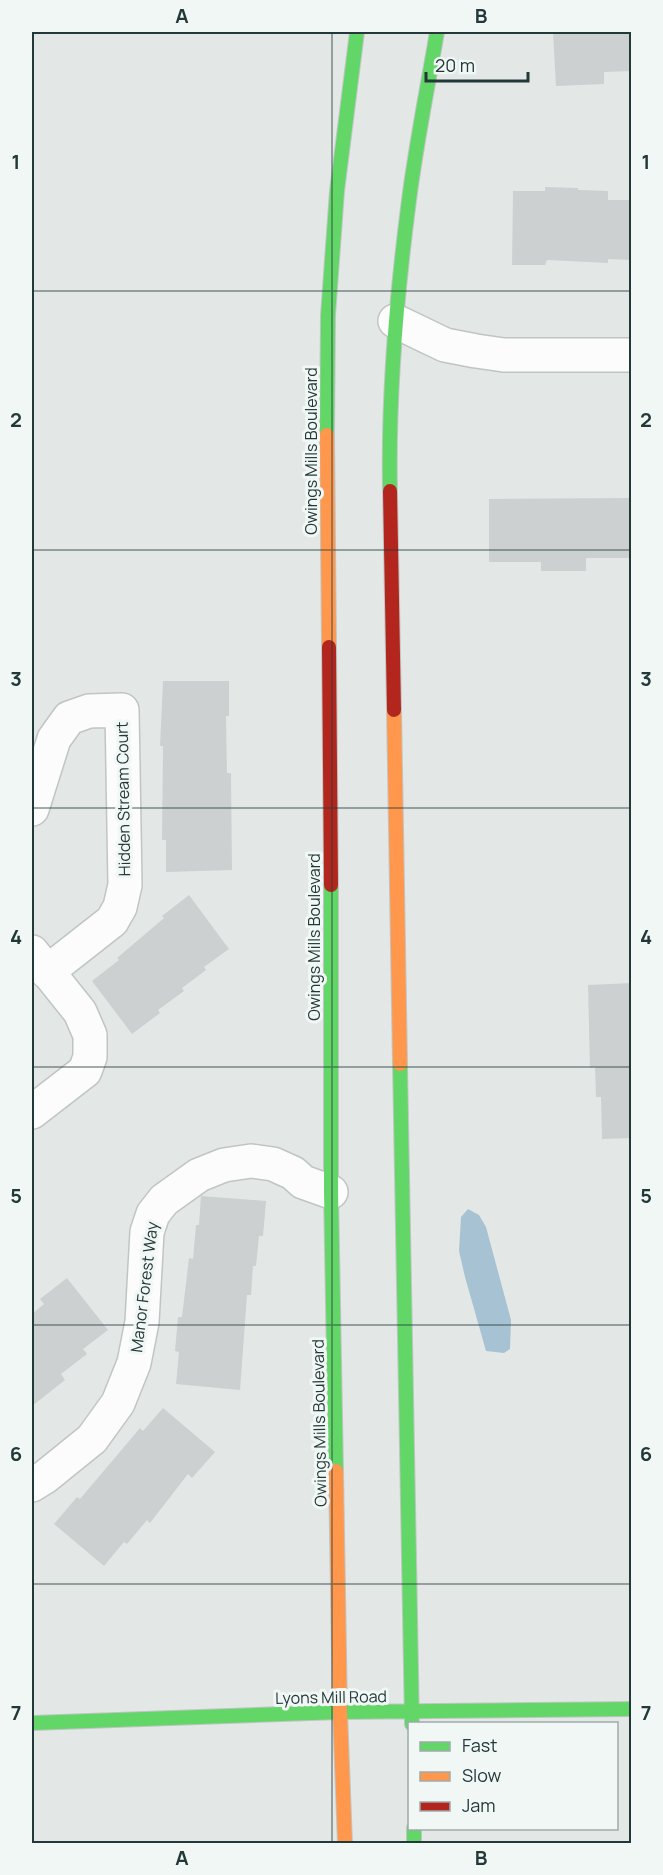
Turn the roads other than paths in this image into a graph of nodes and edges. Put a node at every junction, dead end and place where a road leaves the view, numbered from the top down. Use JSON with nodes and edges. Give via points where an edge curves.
{"nodes":[{"id":1,"x":357,"y":32,"type":"edge"},
{"id":2,"x":437,"y":32,"type":"edge"},
{"id":3,"x":395,"y":321,"type":"junction"},
{"id":4,"x":632,"y":355,"type":"edge"},
{"id":5,"x":32,"y":809,"type":"edge"},
{"id":6,"x":39,"y":962,"type":"edge"},
{"id":7,"x":32,"y":1112,"type":"edge"},
{"id":8,"x":331,"y":1192,"type":"junction"},
{"id":9,"x":32,"y":1485,"type":"edge"},
{"id":10,"x":632,"y":1709,"type":"edge"},
{"id":11,"x":340,"y":1712,"type":"junction"},
{"id":12,"x":411,"y":1718,"type":"edge"},
{"id":13,"x":32,"y":1723,"type":"edge"},
{"id":14,"x":345,"y":1844,"type":"edge"}],
"edges":[{"from":1,"to":8,"type":"main road","name":"Owings Mills Boulevard","via":[[337,191],[328,315]]},
{"from":2,"to":3,"type":"main road","via":[[408,206]]},
{"from":3,"to":4,"type":"street","via":[[445,345],[504,355]]},
{"from":3,"to":12,"type":"main road","via":[[389,453]]},
{"from":5,"to":6,"type":"street","name":"Hidden Stream Court","via":[[54,739],[69,718],[89,711],[122,710],[125,885],[120,907],[112,921]]},
{"from":6,"to":7,"type":"street","name":"Hidden Stream Court","via":[[80,1012],[90,1035],[90,1057],[84,1071]]},
{"from":8,"to":9,"type":"street","name":"Manor Forest Way","via":[[303,1182],[273,1164],[251,1161],[224,1165],[199,1175],[164,1200],[153,1214],[147,1232],[142,1322],[134,1363],[118,1403],[92,1439]]},
{"from":8,"to":11,"type":"main road","name":"Owings Mills Boulevard"},
{"from":10,"to":12,"type":"main road","name":"Lyons Mill Road"},
{"from":11,"to":12,"type":"main road","name":"Lyons Mill Road"},
{"from":11,"to":13,"type":"main road","name":"Lyons Mill Road"},
{"from":11,"to":14,"type":"main road","name":"Owings Mills Boulevard"}]}
